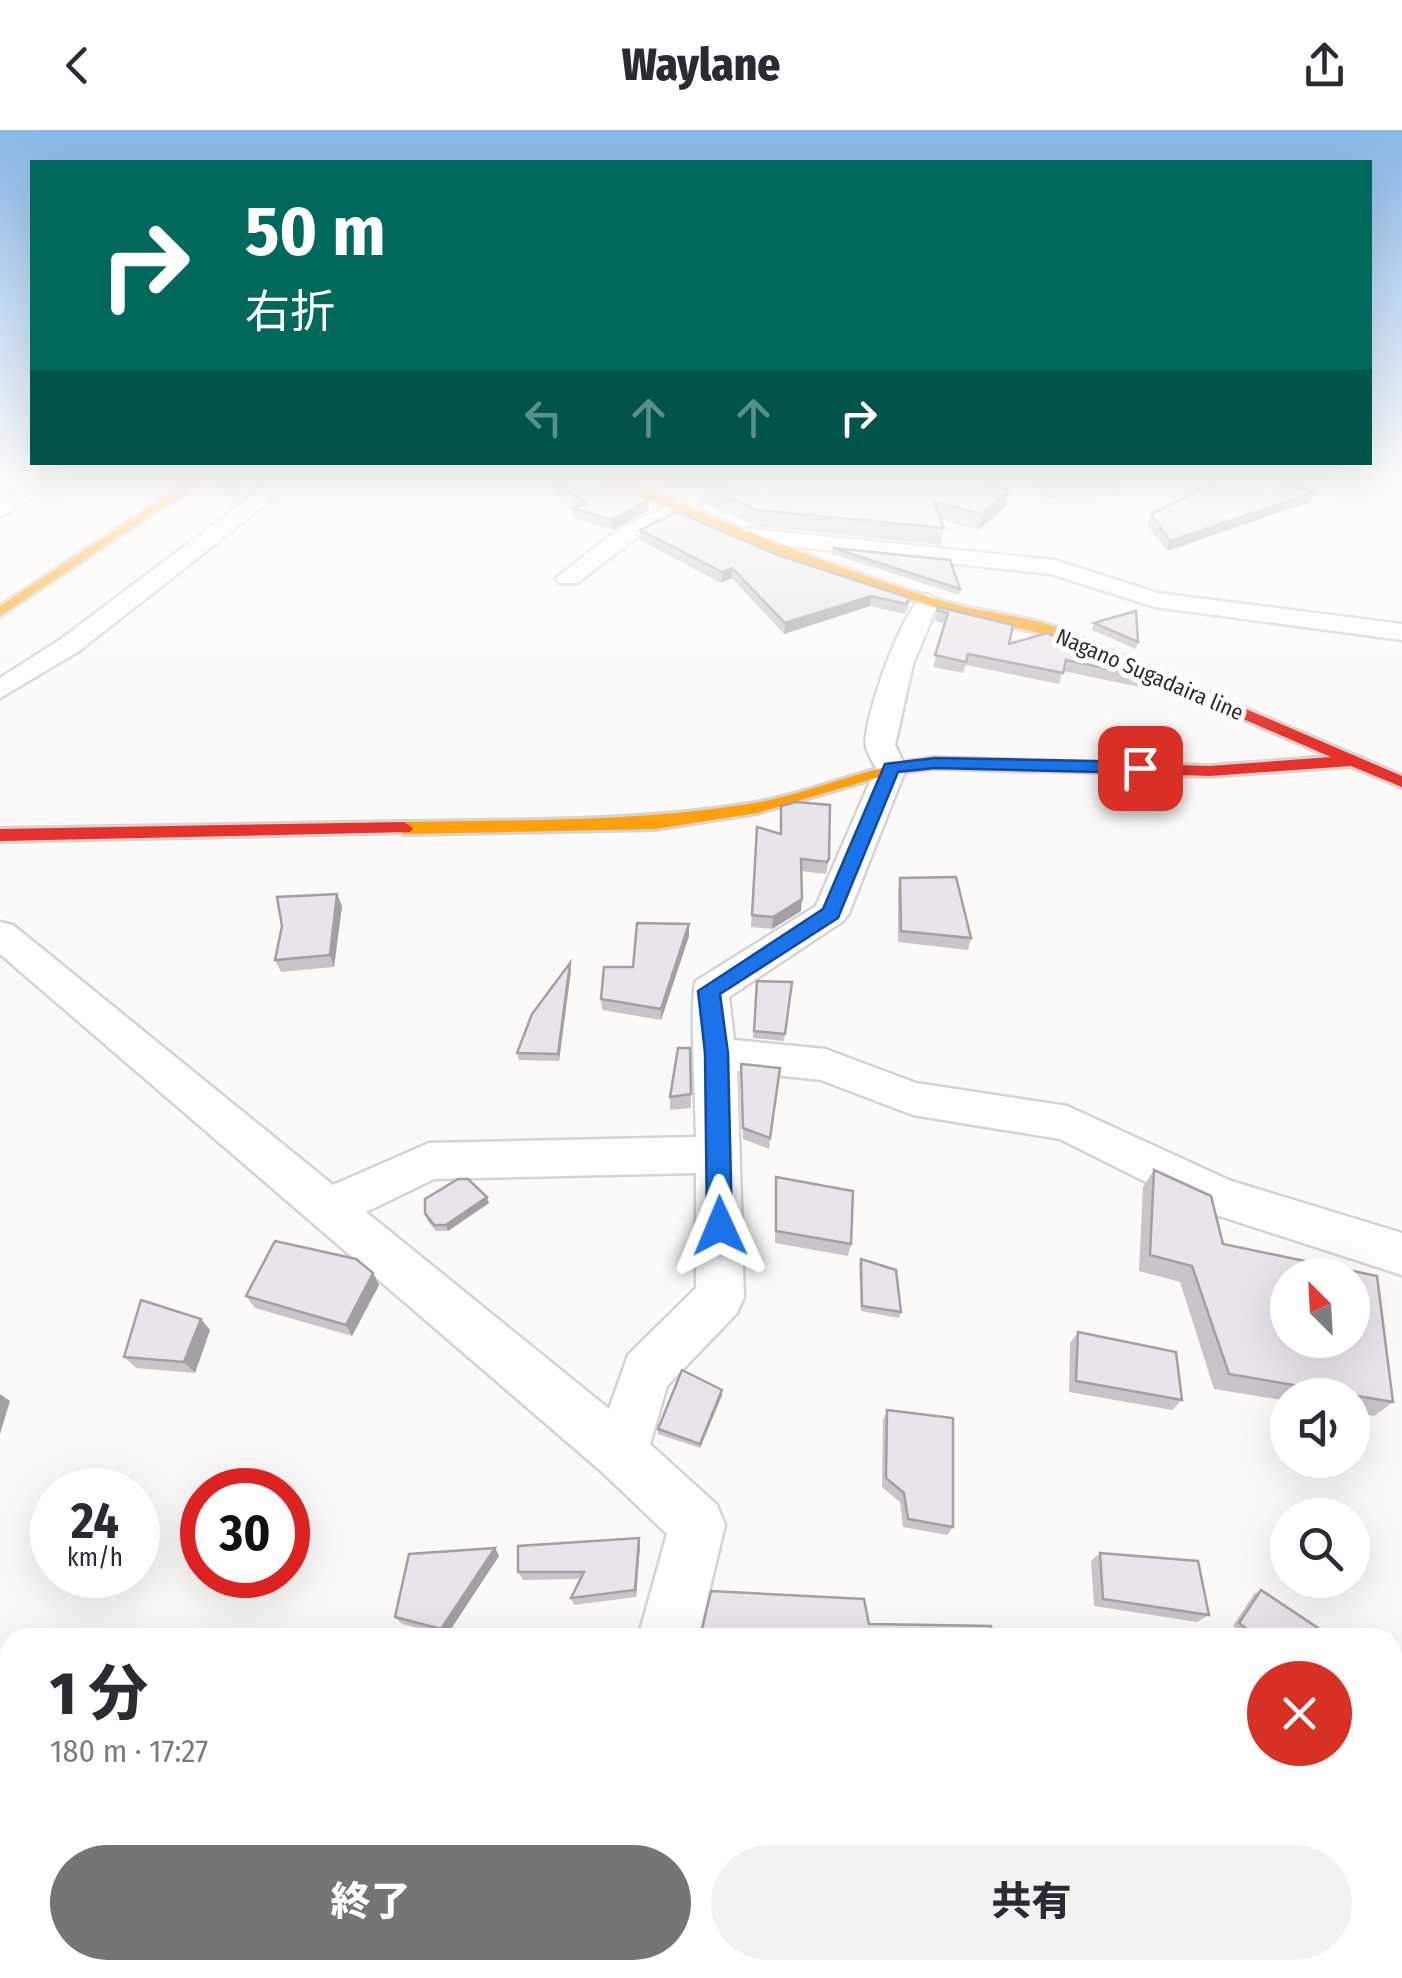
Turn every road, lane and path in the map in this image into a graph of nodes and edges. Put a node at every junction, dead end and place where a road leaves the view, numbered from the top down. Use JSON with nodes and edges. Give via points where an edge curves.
{"nodes":[{"id":1,"x":70,"y":565,"type":"edge"},
{"id":2,"x":173,"y":565,"type":"edge"},
{"id":3,"x":585,"y":565,"type":"edge"},
{"id":4,"x":826,"y":565,"type":"edge"},
{"id":5,"x":1036,"y":565,"type":"edge"},
{"id":6,"x":568,"y":578,"type":"dead end"},
{"id":7,"x":927,"y":601,"type":"junction"},
{"id":8,"x":0,"y":612,"type":"edge"},
{"id":9,"x":1402,"y":632,"type":"edge"},
{"id":10,"x":0,"y":690,"type":"edge"},
{"id":11,"x":1350,"y":761,"type":"junction"},
{"id":12,"x":892,"y":768,"type":"junction"},
{"id":13,"x":1402,"y":782,"type":"edge"},
{"id":14,"x":0,"y":835,"type":"edge"},
{"id":15,"x":0,"y":934,"type":"edge"},
{"id":16,"x":716,"y":1053,"type":"junction"},
{"id":17,"x":718,"y":1154,"type":"junction"},
{"id":18,"x":328,"y":1208,"type":"junction"},
{"id":19,"x":1402,"y":1254,"type":"edge"},
{"id":20,"x":621,"y":1452,"type":"junction"},
{"id":21,"x":671,"y":1628,"type":"edge"}],
"edges":[{"from":1,"to":8,"type":"main road"},
{"from":2,"to":10,"type":"street"},
{"from":3,"to":6,"type":"street"},
{"from":4,"to":7,"type":"main road","name":"Nagano Sugadaira line"},
{"from":5,"to":9,"type":"street","via":[[1155,600]]},
{"from":7,"to":11,"type":"main road","name":"Nagano Sugadaira line","via":[[1058,633]]},
{"from":7,"to":12,"type":"street","via":[[899,664],[880,745]]},
{"from":11,"to":12,"type":"main road","via":[[1210,771],[974,763]]},
{"from":11,"to":13,"type":"main road","name":"Nagano Sugadaira line"},
{"from":12,"to":14,"type":"main road","via":[[757,808],[655,824]]},
{"from":12,"to":16,"type":"street","via":[[831,913],[709,991]]},
{"from":15,"to":18,"type":"street"},
{"from":16,"to":17,"type":"street"},
{"from":16,"to":19,"type":"street","via":[[825,1065],[913,1098],[1066,1123],[1220,1197]]},
{"from":17,"to":18,"type":"street","via":[[428,1161]]},
{"from":17,"to":20,"type":"street","via":[[720,1297],[646,1372]]},
{"from":18,"to":20,"type":"street"},
{"from":20,"to":21,"type":"street","via":[[697,1525]]}]}
